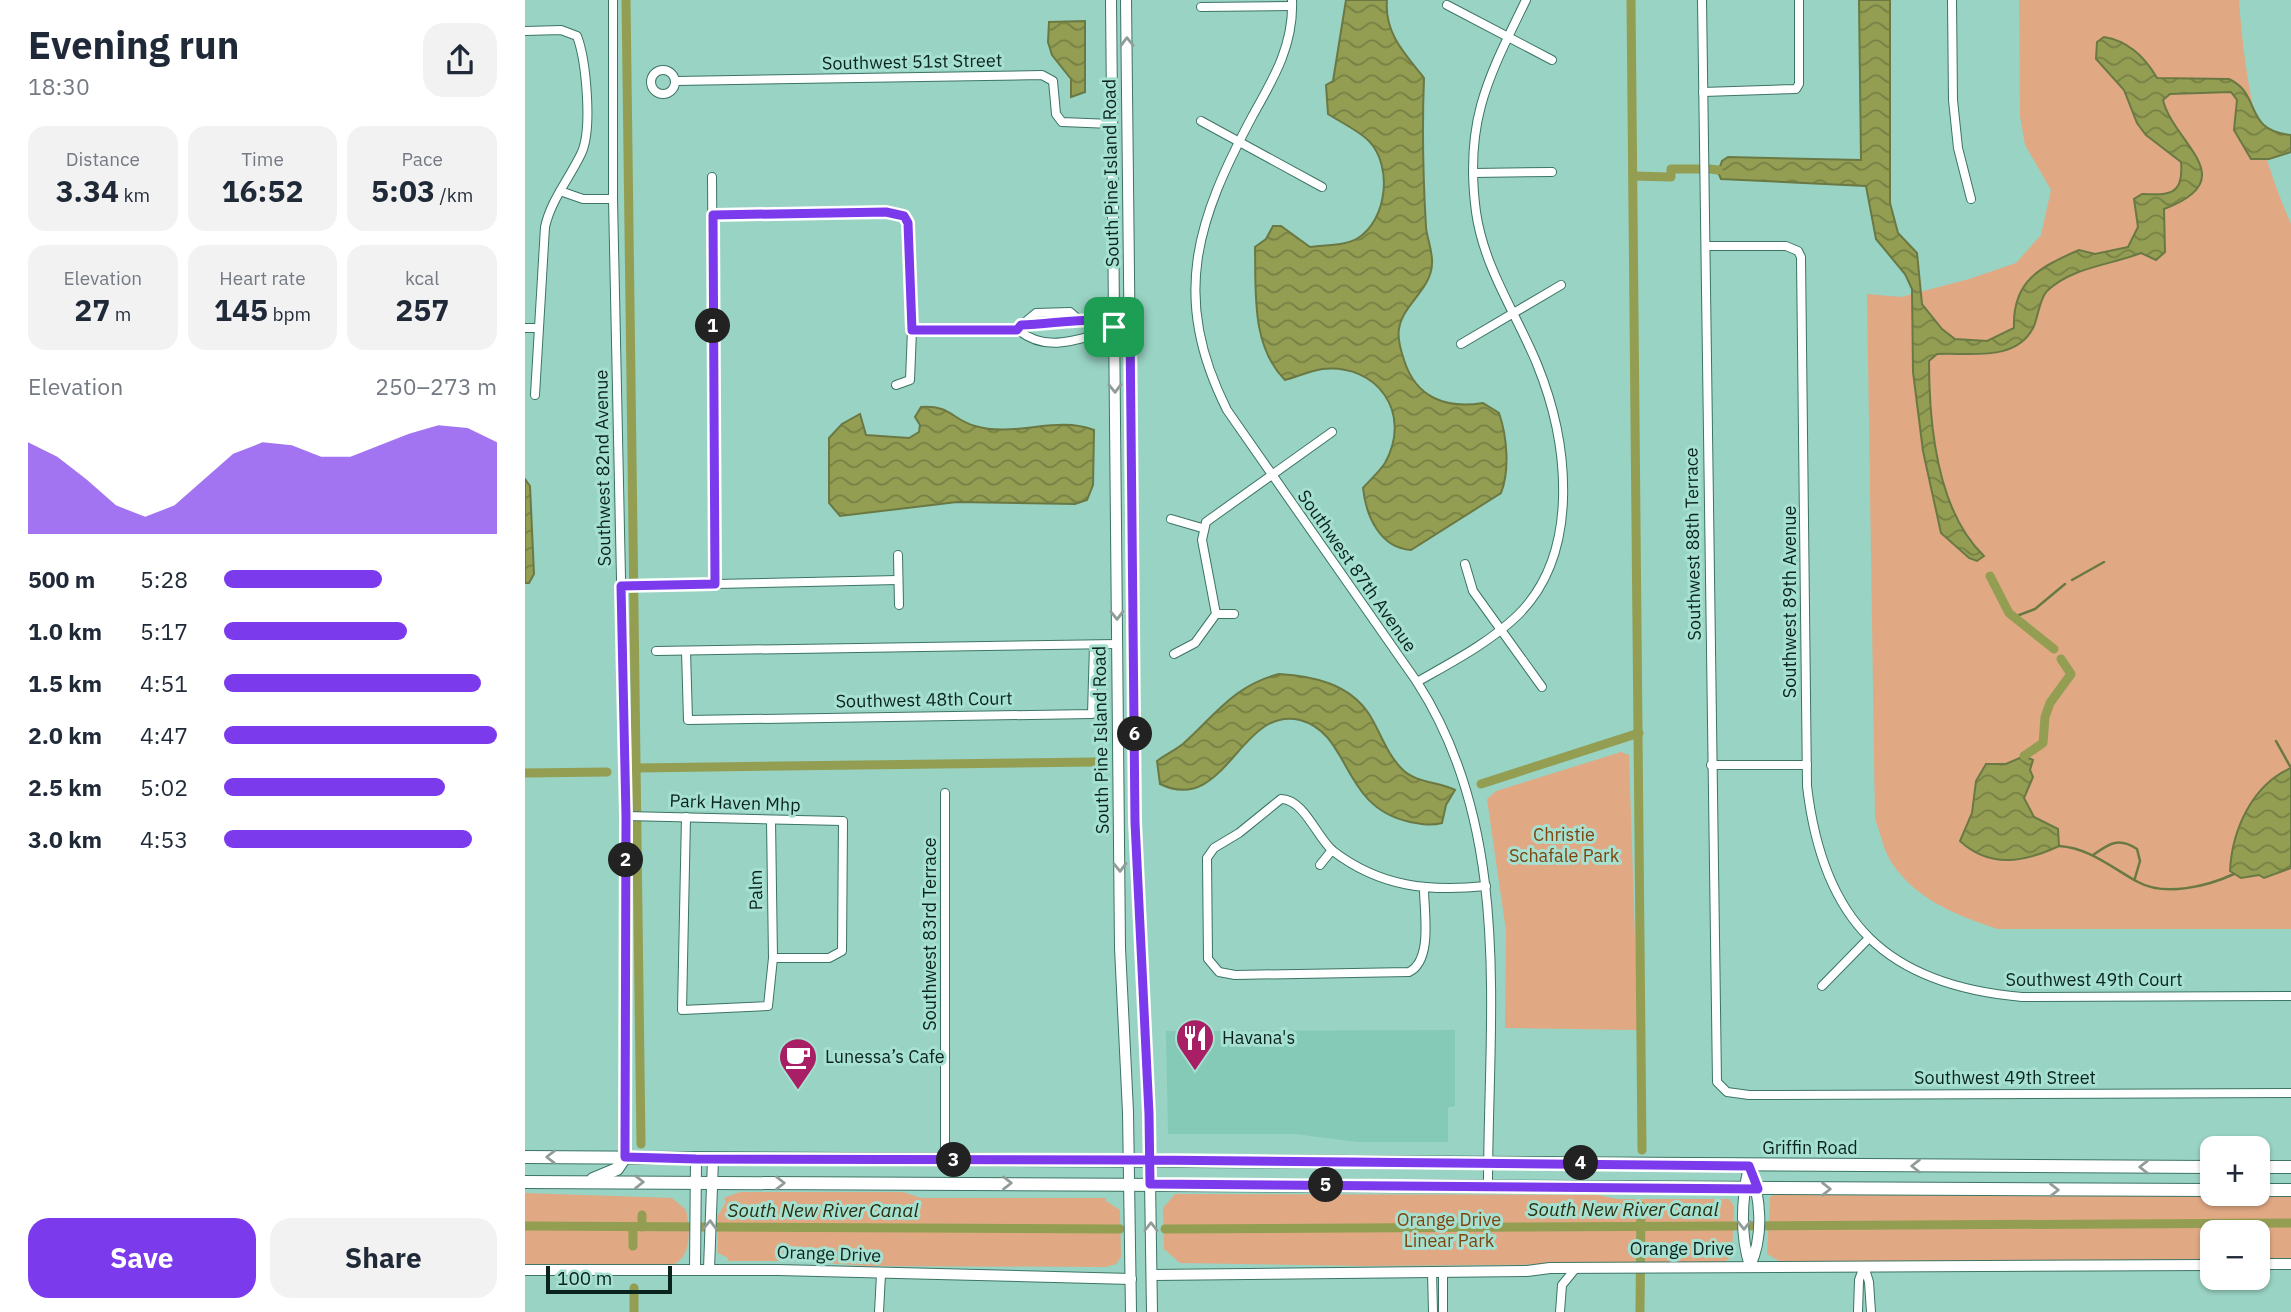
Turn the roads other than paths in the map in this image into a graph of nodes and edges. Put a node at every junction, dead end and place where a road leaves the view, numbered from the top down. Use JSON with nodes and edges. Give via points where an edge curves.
{"nodes":[{"id":1,"x":613,"y":0,"type":"edge"},
{"id":2,"x":1111,"y":0,"type":"edge"},
{"id":3,"x":1126,"y":0,"type":"edge"},
{"id":4,"x":1526,"y":0,"type":"edge"},
{"id":5,"x":1702,"y":0,"type":"edge"},
{"id":6,"x":1799,"y":0,"type":"edge"},
{"id":7,"x":1952,"y":0,"type":"edge"},
{"id":8,"x":1292,"y":3,"type":"edge"},
{"id":9,"x":1447,"y":5,"type":"dead end"},
{"id":10,"x":1201,"y":7,"type":"dead end"},
{"id":11,"x":525,"y":31,"type":"edge"},
{"id":12,"x":1507,"y":36,"type":"junction"},
{"id":13,"x":1552,"y":60,"type":"dead end"},
{"id":14,"x":676,"y":81,"type":"dead end"},
{"id":15,"x":1703,"y":92,"type":"junction"},
{"id":16,"x":1201,"y":121,"type":"dead end"},
{"id":17,"x":1112,"y":124,"type":"junction"},
{"id":18,"x":1239,"y":142,"type":"junction"},
{"id":19,"x":1552,"y":172,"type":"dead end"},
{"id":20,"x":1473,"y":173,"type":"junction"},
{"id":21,"x":712,"y":177,"type":"dead end"},
{"id":22,"x":1322,"y":187,"type":"dead end"},
{"id":23,"x":560,"y":191,"type":"junction"},
{"id":24,"x":613,"y":199,"type":"junction"},
{"id":25,"x":1971,"y":199,"type":"dead end"},
{"id":26,"x":713,"y":215,"type":"junction"},
{"id":27,"x":1706,"y":246,"type":"junction"},
{"id":28,"x":1561,"y":285,"type":"dead end"},
{"id":29,"x":1049,"y":312,"type":"junction"},
{"id":30,"x":1513,"y":314,"type":"junction"},
{"id":31,"x":1079,"y":319,"type":"junction"},
{"id":32,"x":1047,"y":324,"type":"junction"},
{"id":33,"x":1019,"y":327,"type":"junction"},
{"id":34,"x":1111,"y":327,"type":"junction"},
{"id":35,"x":1130,"y":327,"type":"junction"},
{"id":36,"x":525,"y":328,"type":"edge"},
{"id":37,"x":538,"y":328,"type":"junction"},
{"id":38,"x":912,"y":330,"type":"junction"},
{"id":39,"x":1041,"y":341,"type":"junction"},
{"id":40,"x":1461,"y":344,"type":"dead end"},
{"id":41,"x":896,"y":385,"type":"dead end"},
{"id":42,"x":535,"y":395,"type":"dead end"},
{"id":43,"x":1332,"y":432,"type":"dead end"},
{"id":44,"x":1271,"y":475,"type":"junction"},
{"id":45,"x":1171,"y":519,"type":"dead end"},
{"id":46,"x":1202,"y":528,"type":"junction"},
{"id":47,"x":1116,"y":540,"type":"junction"},
{"id":48,"x":1132,"y":540,"type":"junction"},
{"id":49,"x":898,"y":555,"type":"dead end"},
{"id":50,"x":1465,"y":564,"type":"dead end"},
{"id":51,"x":898,"y":580,"type":"junction"},
{"id":52,"x":715,"y":584,"type":"junction"},
{"id":53,"x":625,"y":586,"type":"junction"},
{"id":54,"x":899,"y":605,"type":"dead end"},
{"id":55,"x":1216,"y":614,"type":"junction"},
{"id":56,"x":1234,"y":614,"type":"dead end"},
{"id":57,"x":1501,"y":630,"type":"junction"},
{"id":58,"x":1117,"y":644,"type":"junction"},
{"id":59,"x":1094,"y":645,"type":"junction"},
{"id":60,"x":656,"y":650,"type":"dead end"},
{"id":61,"x":686,"y":651,"type":"junction"},
{"id":62,"x":1174,"y":654,"type":"dead end"},
{"id":63,"x":1417,"y":682,"type":"junction"},
{"id":64,"x":1542,"y":687,"type":"dead end"},
{"id":65,"x":1711,"y":765,"type":"junction"},
{"id":66,"x":1807,"y":765,"type":"junction"},
{"id":67,"x":945,"y":793,"type":"dead end"},
{"id":68,"x":626,"y":816,"type":"junction"},
{"id":69,"x":686,"y":817,"type":"junction"},
{"id":70,"x":771,"y":820,"type":"junction"},
{"id":71,"x":1332,"y":850,"type":"junction"},
{"id":72,"x":1320,"y":865,"type":"dead end"},
{"id":73,"x":1486,"y":886,"type":"junction"},
{"id":74,"x":1424,"y":889,"type":"junction"},
{"id":75,"x":1869,"y":938,"type":"junction"},
{"id":76,"x":773,"y":958,"type":"junction"},
{"id":77,"x":1822,"y":986,"type":"dead end"},
{"id":78,"x":2291,"y":996,"type":"edge"},
{"id":79,"x":1720,"y":1087,"type":"joint"},
{"id":80,"x":2291,"y":1093,"type":"edge"},
{"id":81,"x":525,"y":1157,"type":"edge"},
{"id":82,"x":625,"y":1157,"type":"junction"},
{"id":83,"x":696,"y":1159,"type":"junction"},
{"id":84,"x":713,"y":1159,"type":"junction"},
{"id":85,"x":945,"y":1160,"type":"junction"},
{"id":86,"x":1129,"y":1160,"type":"junction"},
{"id":87,"x":1150,"y":1160,"type":"junction"},
{"id":88,"x":1488,"y":1162,"type":"junction"},
{"id":89,"x":1749,"y":1166,"type":"junction"},
{"id":90,"x":2200,"y":1167,"type":"edge"},
{"id":91,"x":2270,"y":1167,"type":"edge"},
{"id":92,"x":2291,"y":1167,"type":"edge"},
{"id":93,"x":525,"y":1182,"type":"edge"},
{"id":94,"x":583,"y":1182,"type":"junction"},
{"id":95,"x":695,"y":1182,"type":"junction"},
{"id":96,"x":711,"y":1182,"type":"junction"},
{"id":97,"x":1130,"y":1184,"type":"junction"},
{"id":98,"x":1150,"y":1184,"type":"junction"},
{"id":99,"x":1489,"y":1185,"type":"junction"},
{"id":100,"x":2200,"y":1190,"type":"edge"},
{"id":101,"x":2270,"y":1190,"type":"edge"},
{"id":102,"x":2291,"y":1190,"type":"edge"},
{"id":103,"x":1744,"y":1196,"type":"junction"},
{"id":104,"x":1758,"y":1196,"type":"junction"},
{"id":105,"x":2270,"y":1264,"type":"edge"},
{"id":106,"x":2291,"y":1264,"type":"edge"},
{"id":107,"x":2200,"y":1265,"type":"edge"},
{"id":108,"x":1750,"y":1266,"type":"junction"},
{"id":109,"x":1864,"y":1266,"type":"junction"},
{"id":110,"x":1576,"y":1268,"type":"junction"},
{"id":111,"x":695,"y":1269,"type":"junction"},
{"id":112,"x":709,"y":1269,"type":"junction"},
{"id":113,"x":525,"y":1270,"type":"edge"},
{"id":114,"x":1438,"y":1272,"type":"junction"},
{"id":115,"x":881,"y":1274,"type":"junction"},
{"id":116,"x":1152,"y":1275,"type":"junction"},
{"id":117,"x":1131,"y":1279,"type":"junction"},
{"id":118,"x":879,"y":1312,"type":"edge"},
{"id":119,"x":1131,"y":1312,"type":"edge"},
{"id":120,"x":1152,"y":1312,"type":"edge"},
{"id":121,"x":1433,"y":1312,"type":"edge"},
{"id":122,"x":1443,"y":1312,"type":"edge"},
{"id":123,"x":1560,"y":1312,"type":"edge"},
{"id":124,"x":1858,"y":1312,"type":"edge"},
{"id":125,"x":1871,"y":1312,"type":"edge"}],
"edges":[{"from":1,"to":24,"type":"street","name":"Southwest 82nd Avenue"},
{"from":2,"to":17,"type":"main road","name":"South Pine Island Road"},
{"from":35,"to":3,"type":"main road","name":"South Pine Island Road","one_way":true},
{"from":4,"to":12,"type":"street"},
{"from":5,"to":15,"type":"street","name":"Southwest 88th Terrace"},
{"from":6,"to":15,"type":"street","via":[[1796,89]]},
{"from":7,"to":25,"type":"street","via":[[1958,148]]},
{"from":8,"to":10,"type":"street"},
{"from":8,"to":18,"type":"street","name":"Southwest 87th Avenue","via":[[1283,58]]},
{"from":9,"to":12,"type":"street"},
{"from":11,"to":23,"type":"street","via":[[561,30],[577,36],[584,54],[586,142]]},
{"from":12,"to":13,"type":"street"},
{"from":12,"to":20,"type":"street","via":[[1481,103]]},
{"from":14,"to":17,"type":"street","name":"Southwest 51st Street","via":[[1042,75],[1053,81],[1056,114],[1062,122]]},
{"from":15,"to":27,"type":"street","name":"Southwest 88th Terrace"},
{"from":16,"to":18,"type":"street"},
{"from":17,"to":34,"type":"main road","name":"South Pine Island Road"},
{"from":18,"to":22,"type":"street"},
{"from":18,"to":44,"type":"street","name":"Southwest 87th Avenue","via":[[1205,216],[1196,273],[1196,313],[1219,394]]},
{"from":19,"to":20,"type":"street"},
{"from":20,"to":30,"type":"street","via":[[1485,252]]},
{"from":21,"to":26,"type":"street"},
{"from":23,"to":24,"type":"street","via":[[583,199]]},
{"from":23,"to":37,"type":"street","via":[[545,228]]},
{"from":24,"to":53,"type":"street","name":"Southwest 82nd Avenue"},
{"from":26,"to":38,"type":"street","via":[[886,212],[904,216],[908,223]]},
{"from":26,"to":52,"type":"street"},
{"from":27,"to":65,"type":"street","name":"Southwest 88th Terrace"},
{"from":27,"to":66,"type":"street","name":"Southwest 89th Avenue","via":[[1786,246],[1798,251],[1803,274]]},
{"from":28,"to":30,"type":"street"},
{"from":29,"to":31,"type":"street","via":[[1070,312]]},
{"from":29,"to":32,"type":"street"},
{"from":29,"to":33,"type":"street","via":[[1036,313]]},
{"from":30,"to":40,"type":"street"},
{"from":30,"to":57,"type":"street","via":[[1548,398],[1557,438],[1562,505],[1557,545],[1543,582]]},
{"from":31,"to":32,"type":"street"},
{"from":31,"to":34,"type":"street","via":[[1102,320]]},
{"from":32,"to":33,"type":"street"},
{"from":32,"to":39,"type":"street"},
{"from":33,"to":38,"type":"street"},
{"from":33,"to":39,"type":"street"},
{"from":34,"to":35,"type":"street"},
{"from":34,"to":39,"type":"street","via":[[1056,346]]},
{"from":34,"to":47,"type":"main road","name":"South Pine Island Road","one_way":true},
{"from":35,"to":48,"type":"main road","name":"South Pine Island Road"},
{"from":36,"to":37,"type":"street"},
{"from":37,"to":42,"type":"street"},
{"from":38,"to":41,"type":"street","via":[[910,380]]},
{"from":43,"to":44,"type":"street"},
{"from":44,"to":46,"type":"street"},
{"from":44,"to":63,"type":"street","name":"Southwest 87th Avenue"},
{"from":45,"to":46,"type":"street"},
{"from":46,"to":55,"type":"street"},
{"from":47,"to":48,"type":"main road"},
{"from":47,"to":58,"type":"main road","name":"South Pine Island Road","one_way":true},
{"from":48,"to":87,"type":"main road","name":"South Pine Island Road","via":[[1135,822]]},
{"from":49,"to":51,"type":"street"},
{"from":50,"to":57,"type":"street","via":[[1473,591]]},
{"from":51,"to":52,"type":"street"},
{"from":51,"to":54,"type":"street"},
{"from":52,"to":53,"type":"street"},
{"from":53,"to":68,"type":"street","name":"Southwest 82nd Avenue"},
{"from":55,"to":56,"type":"street"},
{"from":55,"to":62,"type":"street","via":[[1195,643]]},
{"from":57,"to":63,"type":"street"},
{"from":57,"to":64,"type":"street"},
{"from":58,"to":59,"type":"street"},
{"from":58,"to":86,"type":"main road","name":"South Pine Island Road","one_way":true,"via":[[1120,948]]},
{"from":59,"to":61,"type":"street"},
{"from":59,"to":61,"type":"street","name":"Southwest 48th Court","via":[[1092,714],[688,720]]},
{"from":60,"to":61,"type":"street"},
{"from":63,"to":73,"type":"street","name":"Southwest 87th Avenue","via":[[1462,774]]},
{"from":65,"to":66,"type":"street"},
{"from":65,"to":79,"type":"street","name":"Southwest 88th Terrace","via":[[1714,1073]]},
{"from":66,"to":75,"type":"street","name":"Southwest 89th Avenue","via":[[1821,860],[1841,902]]},
{"from":67,"to":85,"type":"street","name":"Southwest 83rd Terrace"},
{"from":68,"to":69,"type":"street","name":"Park Haven Mhp"},
{"from":68,"to":82,"type":"street","name":"Southwest 82nd Avenue"},
{"from":69,"to":70,"type":"street","name":"Park Haven Mhp"},
{"from":69,"to":76,"type":"street","name":"Palm","via":[[682,1010],[768,1006]]},
{"from":70,"to":76,"type":"street","name":"Palm"},
{"from":70,"to":76,"type":"street","name":"Park Haven Mhp","via":[[843,821],[842,951],[829,958]]},
{"from":71,"to":72,"type":"street"},
{"from":71,"to":74,"type":"street","via":[[1378,876]]},
{"from":71,"to":74,"type":"street","via":[[1286,799],[1210,852],[1206,863],[1206,953],[1212,967],[1235,975],[1414,970],[1423,953]]},
{"from":73,"to":74,"type":"street"},
{"from":73,"to":88,"type":"street","name":"Southwest 87th Avenue"},
{"from":75,"to":77,"type":"street"},
{"from":75,"to":78,"type":"street","name":"Southwest 49th Court","via":[[1927,977],[1984,994]]},
{"from":79,"to":80,"type":"street","name":"Southwest 49th Street","via":[[1749,1095]]},
{"from":82,"to":81,"type":"main road","name":"Griffin Road","one_way":true},
{"from":82,"to":83,"type":"main road","name":"Griffin Road"},
{"from":82,"to":94,"type":"main road","via":[[610,1173]]},
{"from":83,"to":84,"type":"main road","name":"Griffin Road"},
{"from":83,"to":95,"type":"main road"},
{"from":84,"to":85,"type":"main road","name":"Griffin Road"},
{"from":84,"to":96,"type":"main road"},
{"from":85,"to":86,"type":"main road","name":"Griffin Road"},
{"from":86,"to":87,"type":"main road","name":"Griffin Road"},
{"from":86,"to":97,"type":"main road","name":"South Pine Island Road"},
{"from":87,"to":88,"type":"main road","name":"Griffin Road"},
{"from":87,"to":98,"type":"main road","name":"South Pine Island Road"},
{"from":88,"to":89,"type":"main road","name":"Griffin Road"},
{"from":88,"to":99,"type":"street","name":"Southwest 87th Avenue"},
{"from":90,"to":89,"type":"main road","name":"Griffin Road","one_way":true},
{"from":89,"to":103,"type":"main road"},
{"from":89,"to":104,"type":"main road"},
{"from":91,"to":92,"type":"main road"},
{"from":93,"to":94,"type":"main road"},
{"from":94,"to":95,"type":"main road","one_way":true},
{"from":95,"to":96,"type":"main road"},
{"from":95,"to":111,"type":"main road"},
{"from":96,"to":97,"type":"main road","one_way":true},
{"from":112,"to":96,"type":"main road","one_way":true},
{"from":97,"to":98,"type":"main road"},
{"from":97,"to":117,"type":"main road","name":"South Pine Island Road"},
{"from":98,"to":99,"type":"main road"},
{"from":116,"to":98,"type":"main road","name":"South Pine Island Road","one_way":true},
{"from":99,"to":103,"type":"main road"},
{"from":104,"to":100,"type":"main road","one_way":true},
{"from":101,"to":102,"type":"main road"},
{"from":103,"to":104,"type":"main road"},
{"from":103,"to":108,"type":"main road","one_way":true,"via":[[1744,1248]]},
{"from":104,"to":108,"type":"main road","via":[[1758,1248]]},
{"from":105,"to":106,"type":"main road"},
{"from":107,"to":109,"type":"main road","name":"Orange Drive"},
{"from":108,"to":109,"type":"main road","name":"Orange Drive"},
{"from":108,"to":110,"type":"main road","name":"Orange Drive"},
{"from":109,"to":124,"type":"street"},
{"from":109,"to":125,"type":"street"},
{"from":110,"to":114,"type":"main road","name":"Orange Drive"},
{"from":110,"to":123,"type":"street","via":[[1562,1285]]},
{"from":111,"to":112,"type":"main road","name":"Orange Drive"},
{"from":111,"to":113,"type":"main road","name":"Orange Drive"},
{"from":112,"to":115,"type":"main road","name":"Orange Drive"},
{"from":114,"to":116,"type":"main road","name":"Orange Drive"},
{"from":114,"to":121,"type":"street"},
{"from":114,"to":122,"type":"street"},
{"from":115,"to":117,"type":"main road","name":"Orange Drive"},
{"from":115,"to":118,"type":"street"},
{"from":116,"to":120,"type":"main road","name":"South Pine Island Road"},
{"from":117,"to":119,"type":"main road","name":"South Pine Island Road"}]}
